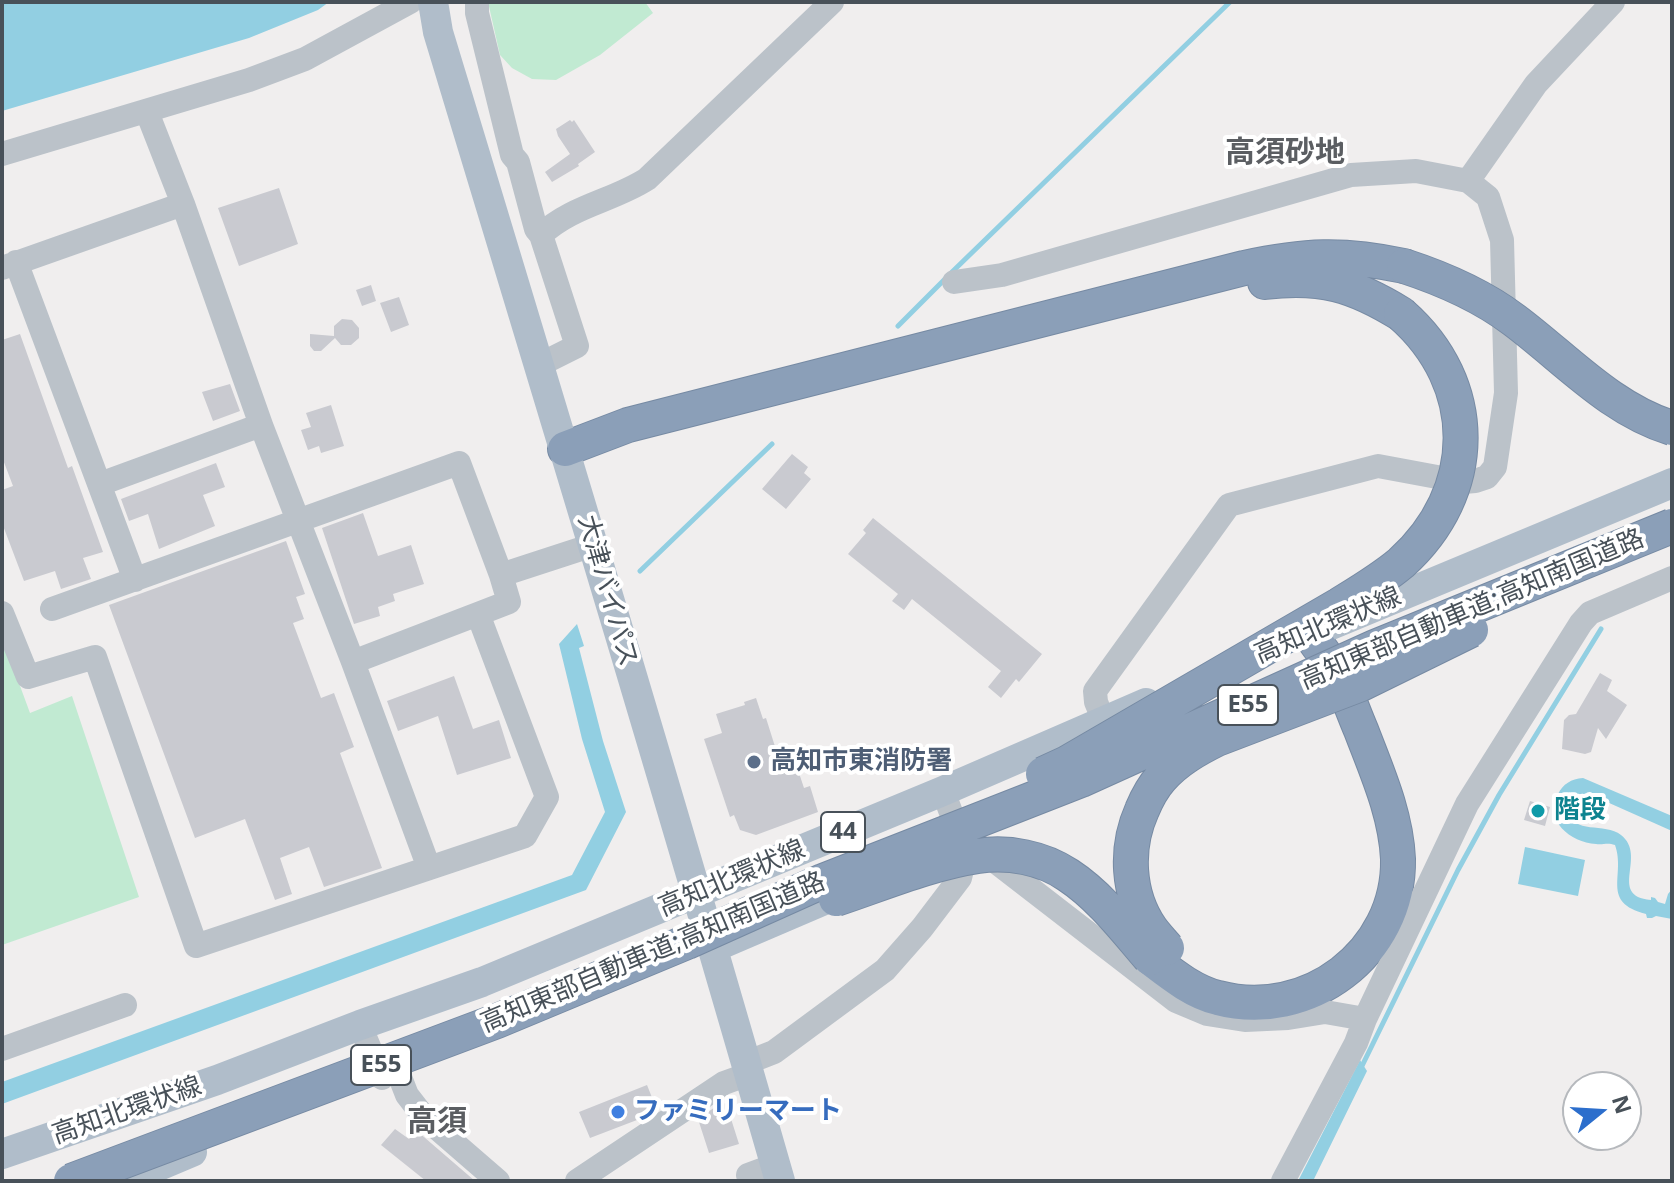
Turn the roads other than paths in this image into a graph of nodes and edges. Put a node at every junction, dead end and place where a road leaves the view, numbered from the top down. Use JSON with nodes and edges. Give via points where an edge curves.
{"nodes":[{"id":1,"x":410,"y":2,"type":"edge"},
{"id":2,"x":433,"y":2,"type":"edge"},
{"id":3,"x":477,"y":2,"type":"edge"},
{"id":4,"x":832,"y":2,"type":"edge"},
{"id":5,"x":1613,"y":2,"type":"edge"},
{"id":6,"x":147,"y":112,"type":"junction"},
{"id":7,"x":2,"y":154,"type":"edge"},
{"id":8,"x":1468,"y":181,"type":"junction"},
{"id":9,"x":183,"y":204,"type":"junction"},
{"id":10,"x":541,"y":235,"type":"junction"},
{"id":11,"x":9,"y":265,"type":"edge"},
{"id":12,"x":954,"y":282,"type":"dead end"},
{"id":13,"x":539,"y":365,"type":"junction"},
{"id":14,"x":261,"y":425,"type":"junction"},
{"id":15,"x":1672,"y":428,"type":"edge"},
{"id":16,"x":565,"y":449,"type":"junction"},
{"id":17,"x":1672,"y":483,"type":"edge"},
{"id":18,"x":100,"y":484,"type":"junction"},
{"id":19,"x":298,"y":522,"type":"junction"},
{"id":20,"x":1672,"y":528,"type":"edge"},
{"id":21,"x":1672,"y":540,"type":"edge"},
{"id":22,"x":593,"y":545,"type":"junction"},
{"id":23,"x":501,"y":575,"type":"junction"},
{"id":24,"x":1672,"y":578,"type":"edge"},
{"id":25,"x":135,"y":580,"type":"junction"},
{"id":26,"x":52,"y":609,"type":"dead end"},
{"id":27,"x":2,"y":613,"type":"edge"},
{"id":28,"x":478,"y":614,"type":"junction"},
{"id":29,"x":1310,"y":634,"type":"junction"},
{"id":30,"x":353,"y":662,"type":"junction"},
{"id":31,"x":1331,"y":682,"type":"junction"},
{"id":32,"x":1104,"y":721,"type":"junction"},
{"id":33,"x":1125,"y":770,"type":"junction"},
{"id":34,"x":943,"y":791,"type":"junction"},
{"id":35,"x":970,"y":838,"type":"junction"},
{"id":36,"x":429,"y":868,"type":"junction"},
{"id":37,"x":823,"y":881,"type":"junction"},
{"id":38,"x":697,"y":893,"type":"junction"},
{"id":39,"x":700,"y":945,"type":"junction"},
{"id":40,"x":1159,"y":953,"type":"junction"},
{"id":41,"x":125,"y":1005,"type":"dead end"},
{"id":42,"x":1365,"y":1019,"type":"junction"},
{"id":43,"x":360,"y":1025,"type":"junction"},
{"id":44,"x":2,"y":1049,"type":"edge"},
{"id":45,"x":748,"y":1068,"type":"junction"},
{"id":46,"x":390,"y":1075,"type":"junction"},
{"id":47,"x":2,"y":1154,"type":"edge"},
{"id":48,"x":768,"y":1174,"type":"edge"},
{"id":49,"x":71,"y":1181,"type":"edge"},
{"id":50,"x":123,"y":1181,"type":"edge"},
{"id":51,"x":498,"y":1181,"type":"edge"},
{"id":52,"x":577,"y":1181,"type":"edge"},
{"id":53,"x":1283,"y":1181,"type":"edge"}],
"edges":[{"from":1,"to":6,"type":"street","via":[[305,59]]},
{"from":2,"to":13,"type":"main road","name":"大津バイパス"},
{"from":3,"to":10,"type":"street","via":[[512,155]]},
{"from":4,"to":10,"type":"street","via":[[647,179],[563,217]]},
{"from":5,"to":8,"type":"street","via":[[1536,84]]},
{"from":6,"to":7,"type":"street"},
{"from":6,"to":9,"type":"street"},
{"from":8,"to":12,"type":"street","via":[[1416,171],[1351,175],[1002,275]]},
{"from":8,"to":32,"type":"street","via":[[1488,197],[1502,240],[1506,393],[1495,467],[1487,477],[1464,482],[1378,466],[1229,505],[1095,691]]},
{"from":9,"to":11,"type":"street"},
{"from":9,"to":14,"type":"street"},
{"from":10,"to":13,"type":"street","via":[[577,346]]},
{"from":11,"to":18,"type":"street"},
{"from":13,"to":16,"type":"main road","name":"大津バイパス"},
{"from":14,"to":18,"type":"street"},
{"from":14,"to":19,"type":"street"},
{"from":15,"to":16,"type":"highway","bridge":true,"via":[[1608,395],[1489,302],[1434,275],[1373,259],[1310,256],[1244,268],[628,425]]},
{"from":16,"to":22,"type":"main road","name":"大津バイパス"},
{"from":16,"to":37,"type":"highway","bridge":true,"via":[[633,441],[1249,284],[1282,280],[1342,285],[1371,296],[1401,314],[1433,348],[1455,397],[1460,449],[1449,498],[1401,562],[1339,605],[1067,763]]},
{"from":17,"to":29,"type":"main road","name":"高知北環状線","number":"44"},
{"from":18,"to":25,"type":"street"},
{"from":19,"to":23,"type":"street","via":[[459,463]]},
{"from":19,"to":25,"type":"street"},
{"from":19,"to":30,"type":"street"},
{"from":20,"to":37,"type":"highway","name":"高知東部自動車道;高知南国道路","number":"E55","bridge":true,"via":[[1375,647],[1081,780]]},
{"from":20,"to":40,"type":"highway","bridge":true,"via":[[1372,678],[1217,739],[1177,763],[1147,798],[1132,842],[1133,887]]},
{"from":21,"to":31,"type":"main road","name":"高知北環状線","number":"44"},
{"from":22,"to":23,"type":"street"},
{"from":22,"to":38,"type":"main road","name":"大津バイパス"},
{"from":23,"to":28,"type":"street","via":[[509,602]]},
{"from":24,"to":42,"type":"street","via":[[1590,613],[1581,623],[1467,804]]},
{"from":25,"to":26,"type":"street"},
{"from":27,"to":36,"type":"street","via":[[28,677],[95,657],[196,946]]},
{"from":28,"to":30,"type":"street"},
{"from":28,"to":36,"type":"street","via":[[547,797],[525,836]]},
{"from":29,"to":31,"type":"highway"},
{"from":29,"to":32,"type":"main road","name":"高知北環状線","number":"44"},
{"from":30,"to":36,"type":"street"},
{"from":31,"to":33,"type":"main road","name":"高知北環状線","number":"44"},
{"from":31,"to":40,"type":"highway","via":[[1378,839],[1377,895],[1367,918],[1337,956],[1291,980],[1265,985],[1237,985]]},
{"from":32,"to":33,"type":"street"},
{"from":32,"to":34,"type":"main road","name":"高知北環状線","number":"44"},
{"from":33,"to":35,"type":"main road","name":"高知北環状線","number":"44"},
{"from":34,"to":35,"type":"street","via":[[953,818]]},
{"from":34,"to":38,"type":"main road","name":"高知北環状線","number":"44"},
{"from":35,"to":39,"type":"main road","name":"高知北環状線","number":"44"},
{"from":35,"to":42,"type":"street","via":[[1176,1001],[1207,1014],[1245,1020],[1325,1012]]},
{"from":35,"to":45,"type":"street","via":[[960,878],[885,970]]},
{"from":37,"to":39,"type":"highway","name":"高知東部自動車道;高知南国道路","number":"E55","bridge":true},
{"from":38,"to":39,"type":"main road","name":"大津バイパス"},
{"from":38,"to":43,"type":"main road","name":"高知北環状線","number":"44","via":[[482,982]]},
{"from":39,"to":40,"type":"highway","bridge":true,"via":[[937,866],[1003,855],[1067,874]]},
{"from":39,"to":45,"type":"main road","name":"大津バイパス"},
{"from":39,"to":46,"type":"main road","name":"高知北環状線","number":"44"},
{"from":39,"to":49,"type":"highway","name":"高知東部自動車道;高知南国道路","number":"E55","bridge":true},
{"from":41,"to":44,"type":"street"},
{"from":42,"to":53,"type":"street"},
{"from":43,"to":46,"type":"street"},
{"from":43,"to":47,"type":"main road","name":"高知北環状線","number":"44"},
{"from":45,"to":48,"type":"main road","name":"大津バイパス"},
{"from":45,"to":52,"type":"street"},
{"from":46,"to":50,"type":"main road","name":"高知北環状線","number":"44"},
{"from":46,"to":51,"type":"street","via":[[424,1117]]}]}
